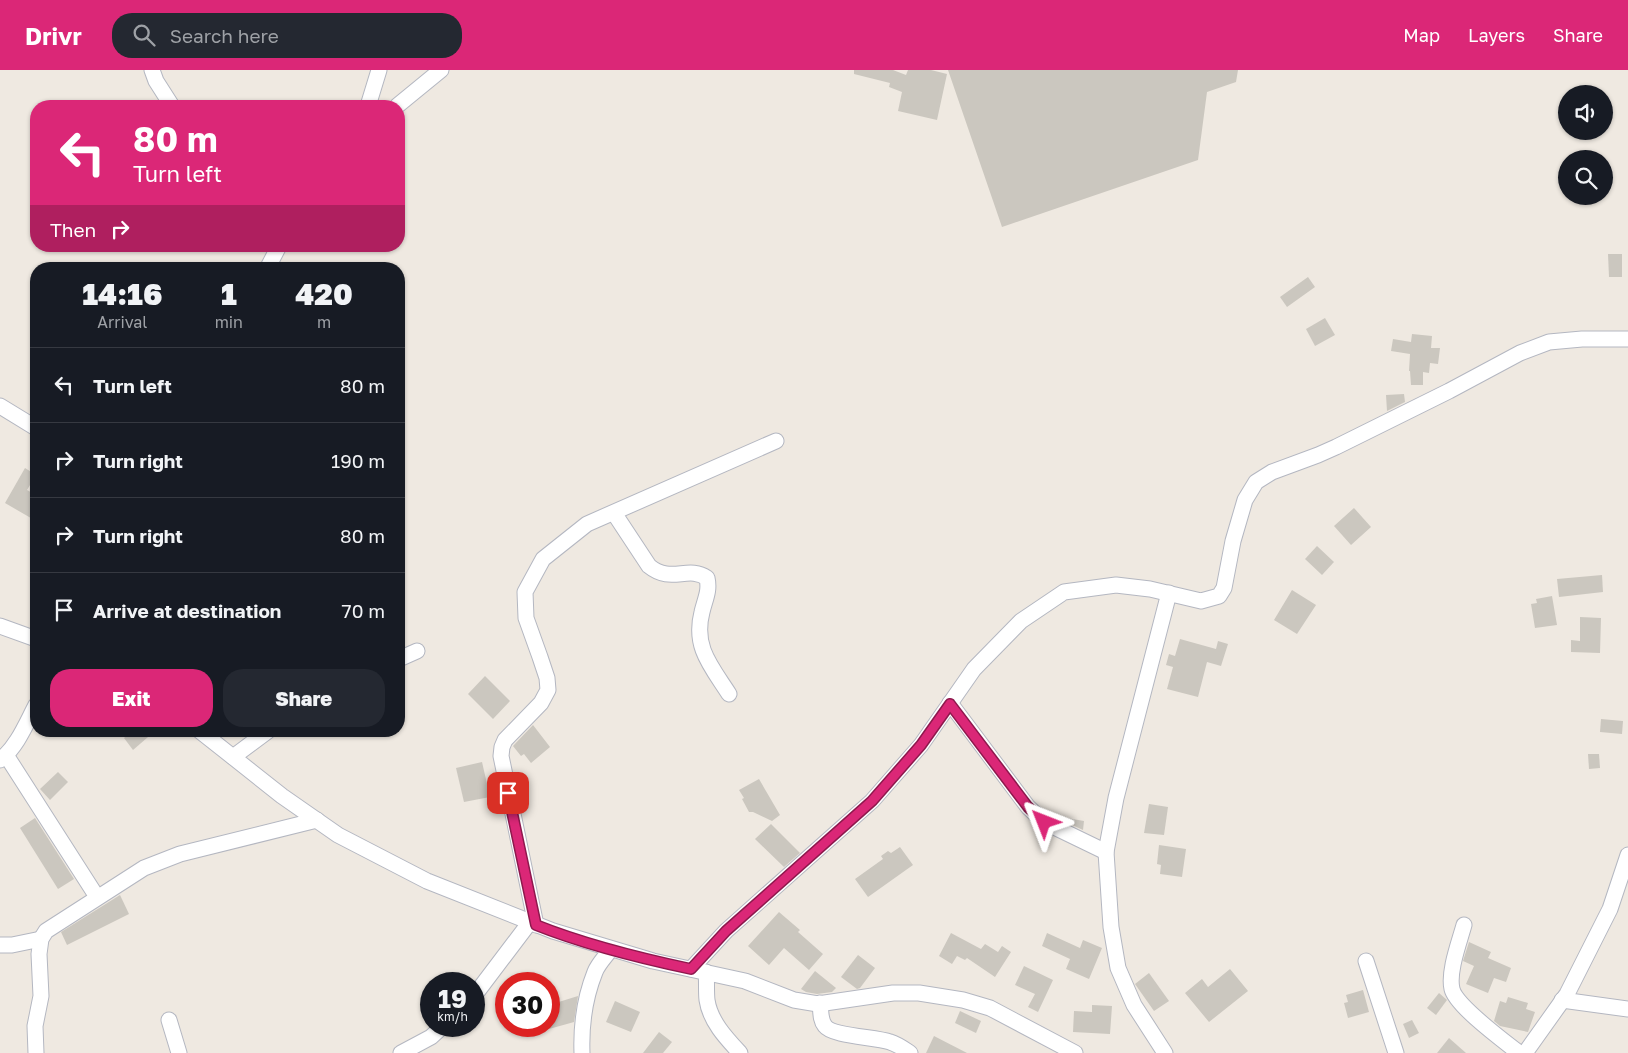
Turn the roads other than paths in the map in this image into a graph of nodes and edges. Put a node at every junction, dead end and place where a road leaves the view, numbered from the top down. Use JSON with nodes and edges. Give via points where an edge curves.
{"nodes":[{"id":1,"x":152,"y":70,"type":"edge"},
{"id":2,"x":378,"y":70,"type":"edge"},
{"id":3,"x":441,"y":70,"type":"edge"},
{"id":4,"x":168,"y":100,"type":"edge"},
{"id":5,"x":370,"y":100,"type":"edge"},
{"id":6,"x":404,"y":100,"type":"edge"},
{"id":7,"x":1628,"y":339,"type":"edge"},
{"id":8,"x":0,"y":406,"type":"edge"},
{"id":9,"x":30,"y":424,"type":"edge"},
{"id":10,"x":776,"y":440,"type":"dead end"},
{"id":11,"x":614,"y":513,"type":"junction"},
{"id":12,"x":1169,"y":593,"type":"junction"},
{"id":13,"x":0,"y":626,"type":"edge"},
{"id":14,"x":30,"y":637,"type":"edge"},
{"id":15,"x":417,"y":651,"type":"dead end"},
{"id":16,"x":405,"y":656,"type":"edge"},
{"id":17,"x":729,"y":694,"type":"dead end"},
{"id":18,"x":950,"y":704,"type":"junction"},
{"id":19,"x":30,"y":716,"type":"edge"},
{"id":20,"x":208,"y":737,"type":"edge"},
{"id":21,"x":260,"y":737,"type":"edge"},
{"id":22,"x":3,"y":757,"type":"edge"},
{"id":23,"x":233,"y":757,"type":"junction"},
{"id":24,"x":317,"y":820,"type":"junction"},
{"id":25,"x":1106,"y":852,"type":"junction"},
{"id":26,"x":1628,"y":855,"type":"edge"},
{"id":27,"x":97,"y":897,"type":"junction"},
{"id":28,"x":533,"y":923,"type":"junction"},
{"id":29,"x":1464,"y":925,"type":"dead end"},
{"id":30,"x":41,"y":939,"type":"junction"},
{"id":31,"x":0,"y":945,"type":"edge"},
{"id":32,"x":611,"y":949,"type":"junction"},
{"id":33,"x":1366,"y":961,"type":"dead end"},
{"id":34,"x":691,"y":969,"type":"junction"},
{"id":35,"x":706,"y":972,"type":"junction"},
{"id":36,"x":485,"y":982,"type":"edge"},
{"id":37,"x":1562,"y":1000,"type":"junction"},
{"id":38,"x":820,"y":1003,"type":"junction"},
{"id":39,"x":1628,"y":1009,"type":"edge"},
{"id":40,"x":169,"y":1020,"type":"dead end"},
{"id":41,"x":431,"y":1037,"type":"edge"},
{"id":42,"x":36,"y":1053,"type":"edge"},
{"id":43,"x":179,"y":1053,"type":"edge"},
{"id":44,"x":401,"y":1053,"type":"edge"},
{"id":45,"x":582,"y":1053,"type":"edge"},
{"id":46,"x":740,"y":1053,"type":"edge"},
{"id":47,"x":910,"y":1053,"type":"edge"},
{"id":48,"x":1074,"y":1053,"type":"edge"},
{"id":49,"x":1165,"y":1053,"type":"edge"},
{"id":50,"x":1396,"y":1053,"type":"edge"},
{"id":51,"x":1518,"y":1053,"type":"edge"},
{"id":52,"x":1525,"y":1053,"type":"edge"}],
"edges":[{"from":1,"to":4,"type":"street"},
{"from":2,"to":5,"type":"street"},
{"from":3,"to":6,"type":"street"},
{"from":7,"to":12,"type":"street","via":[[1549,342],[1520,352],[1336,447],[1272,472],[1256,482],[1245,500],[1224,588],[1219,596],[1201,601]]},
{"from":8,"to":9,"type":"street"},
{"from":10,"to":11,"type":"street"},
{"from":11,"to":17,"type":"street","via":[[657,573],[701,574],[707,578],[708,594],[699,632],[702,651]]},
{"from":11,"to":28,"type":"street","via":[[587,524],[543,559],[525,592],[526,618],[547,678],[548,690],[541,703],[505,740],[501,756]]},
{"from":12,"to":18,"type":"street","via":[[1116,585],[1064,592],[1021,621],[974,669]]},
{"from":12,"to":25,"type":"street","via":[[1116,798]]},
{"from":13,"to":14,"type":"street"},
{"from":15,"to":16,"type":"street"},
{"from":18,"to":25,"type":"street","via":[[1028,807],[1044,822]]},
{"from":18,"to":34,"type":"street","via":[[921,745],[872,801],[726,931]]},
{"from":19,"to":22,"type":"street","via":[[18,739]]},
{"from":20,"to":23,"type":"street"},
{"from":21,"to":23,"type":"street"},
{"from":22,"to":27,"type":"street"},
{"from":23,"to":24,"type":"street"},
{"from":24,"to":27,"type":"street","via":[[180,854],[144,868]]},
{"from":24,"to":28,"type":"street","via":[[346,839],[427,881]]},
{"from":25,"to":49,"type":"street","via":[[1111,927],[1118,968],[1134,1005]]},
{"from":26,"to":37,"type":"street","via":[[1610,909]]},
{"from":27,"to":30,"type":"street","via":[[46,931]]},
{"from":28,"to":32,"type":"street"},
{"from":28,"to":36,"type":"street"},
{"from":29,"to":51,"type":"street","via":[[1452,973],[1455,997]]},
{"from":30,"to":31,"type":"street"},
{"from":30,"to":42,"type":"street"},
{"from":32,"to":34,"type":"street"},
{"from":32,"to":45,"type":"street","via":[[596,970],[586,1004],[581,1034]]},
{"from":33,"to":50,"type":"street"},
{"from":34,"to":35,"type":"street"},
{"from":35,"to":38,"type":"street","via":[[745,981],[794,1000]]},
{"from":35,"to":46,"type":"street","via":[[711,1013],[719,1029]]},
{"from":37,"to":39,"type":"street"},
{"from":37,"to":52,"type":"street"},
{"from":38,"to":47,"type":"street","via":[[822,1020],[829,1030],[889,1041]]},
{"from":38,"to":48,"type":"street","via":[[893,992],[919,992],[963,1000],[990,1008]]},
{"from":40,"to":43,"type":"street"},
{"from":41,"to":44,"type":"street"}]}
